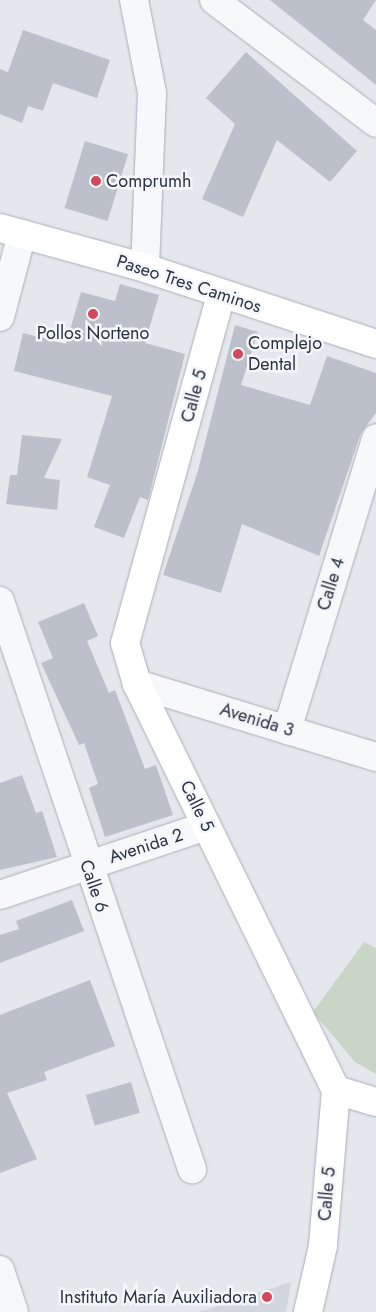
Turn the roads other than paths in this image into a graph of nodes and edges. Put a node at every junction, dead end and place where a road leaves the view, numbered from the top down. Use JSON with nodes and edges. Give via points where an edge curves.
{"nodes":[{"id":1,"x":134,"y":0,"type":"edge"},
{"id":2,"x":214,"y":0,"type":"edge"},
{"id":3,"x":376,"y":123,"type":"edge"},
{"id":4,"x":11,"y":231,"type":"edge"},
{"id":5,"x":145,"y":268,"type":"junction"},
{"id":6,"x":221,"y":295,"type":"junction"},
{"id":7,"x":0,"y":317,"type":"edge"},
{"id":8,"x":376,"y":344,"type":"edge"},
{"id":9,"x":376,"y":438,"type":"edge"},
{"id":10,"x":0,"y":601,"type":"edge"},
{"id":11,"x":137,"y":684,"type":"junction"},
{"id":12,"x":287,"y":730,"type":"junction"},
{"id":13,"x":376,"y":757,"type":"edge"},
{"id":14,"x":206,"y":826,"type":"junction"},
{"id":15,"x":87,"y":866,"type":"junction"},
{"id":16,"x":0,"y":895,"type":"edge"},
{"id":17,"x":336,"y":1090,"type":"junction"},
{"id":18,"x":376,"y":1102,"type":"edge"},
{"id":19,"x":192,"y":1169,"type":"dead end"},
{"id":20,"x":0,"y":1270,"type":"edge"},
{"id":21,"x":14,"y":1312,"type":"edge"},
{"id":22,"x":308,"y":1312,"type":"edge"}],
"edges":[{"from":1,"to":5,"type":"street","via":[[152,93]]},
{"from":2,"to":3,"type":"street"},
{"from":4,"to":5,"type":"street","name":"Paseo Tres Caminos"},
{"from":4,"to":7,"type":"street"},
{"from":5,"to":6,"type":"street","name":"Paseo Tres Caminos"},
{"from":6,"to":8,"type":"street","name":"Paseo Tres Caminos"},
{"from":6,"to":11,"type":"street","name":"Calle 5","via":[[125,643]]},
{"from":9,"to":12,"type":"street","name":"Calle 4"},
{"from":10,"to":15,"type":"street","name":"Calle 6"},
{"from":11,"to":12,"type":"street","name":"Avenida 3"},
{"from":11,"to":14,"type":"street","name":"Calle 5"},
{"from":12,"to":13,"type":"street","name":"Avenida 3"},
{"from":14,"to":15,"type":"street","name":"Avenida 2"},
{"from":14,"to":17,"type":"street","name":"Calle 5"},
{"from":15,"to":16,"type":"street","name":"Avenida 2"},
{"from":15,"to":19,"type":"street","name":"Calle 6"},
{"from":17,"to":18,"type":"street"},
{"from":17,"to":22,"type":"street","name":"Calle 5","via":[[323,1246]]},
{"from":20,"to":21,"type":"street"}]}
